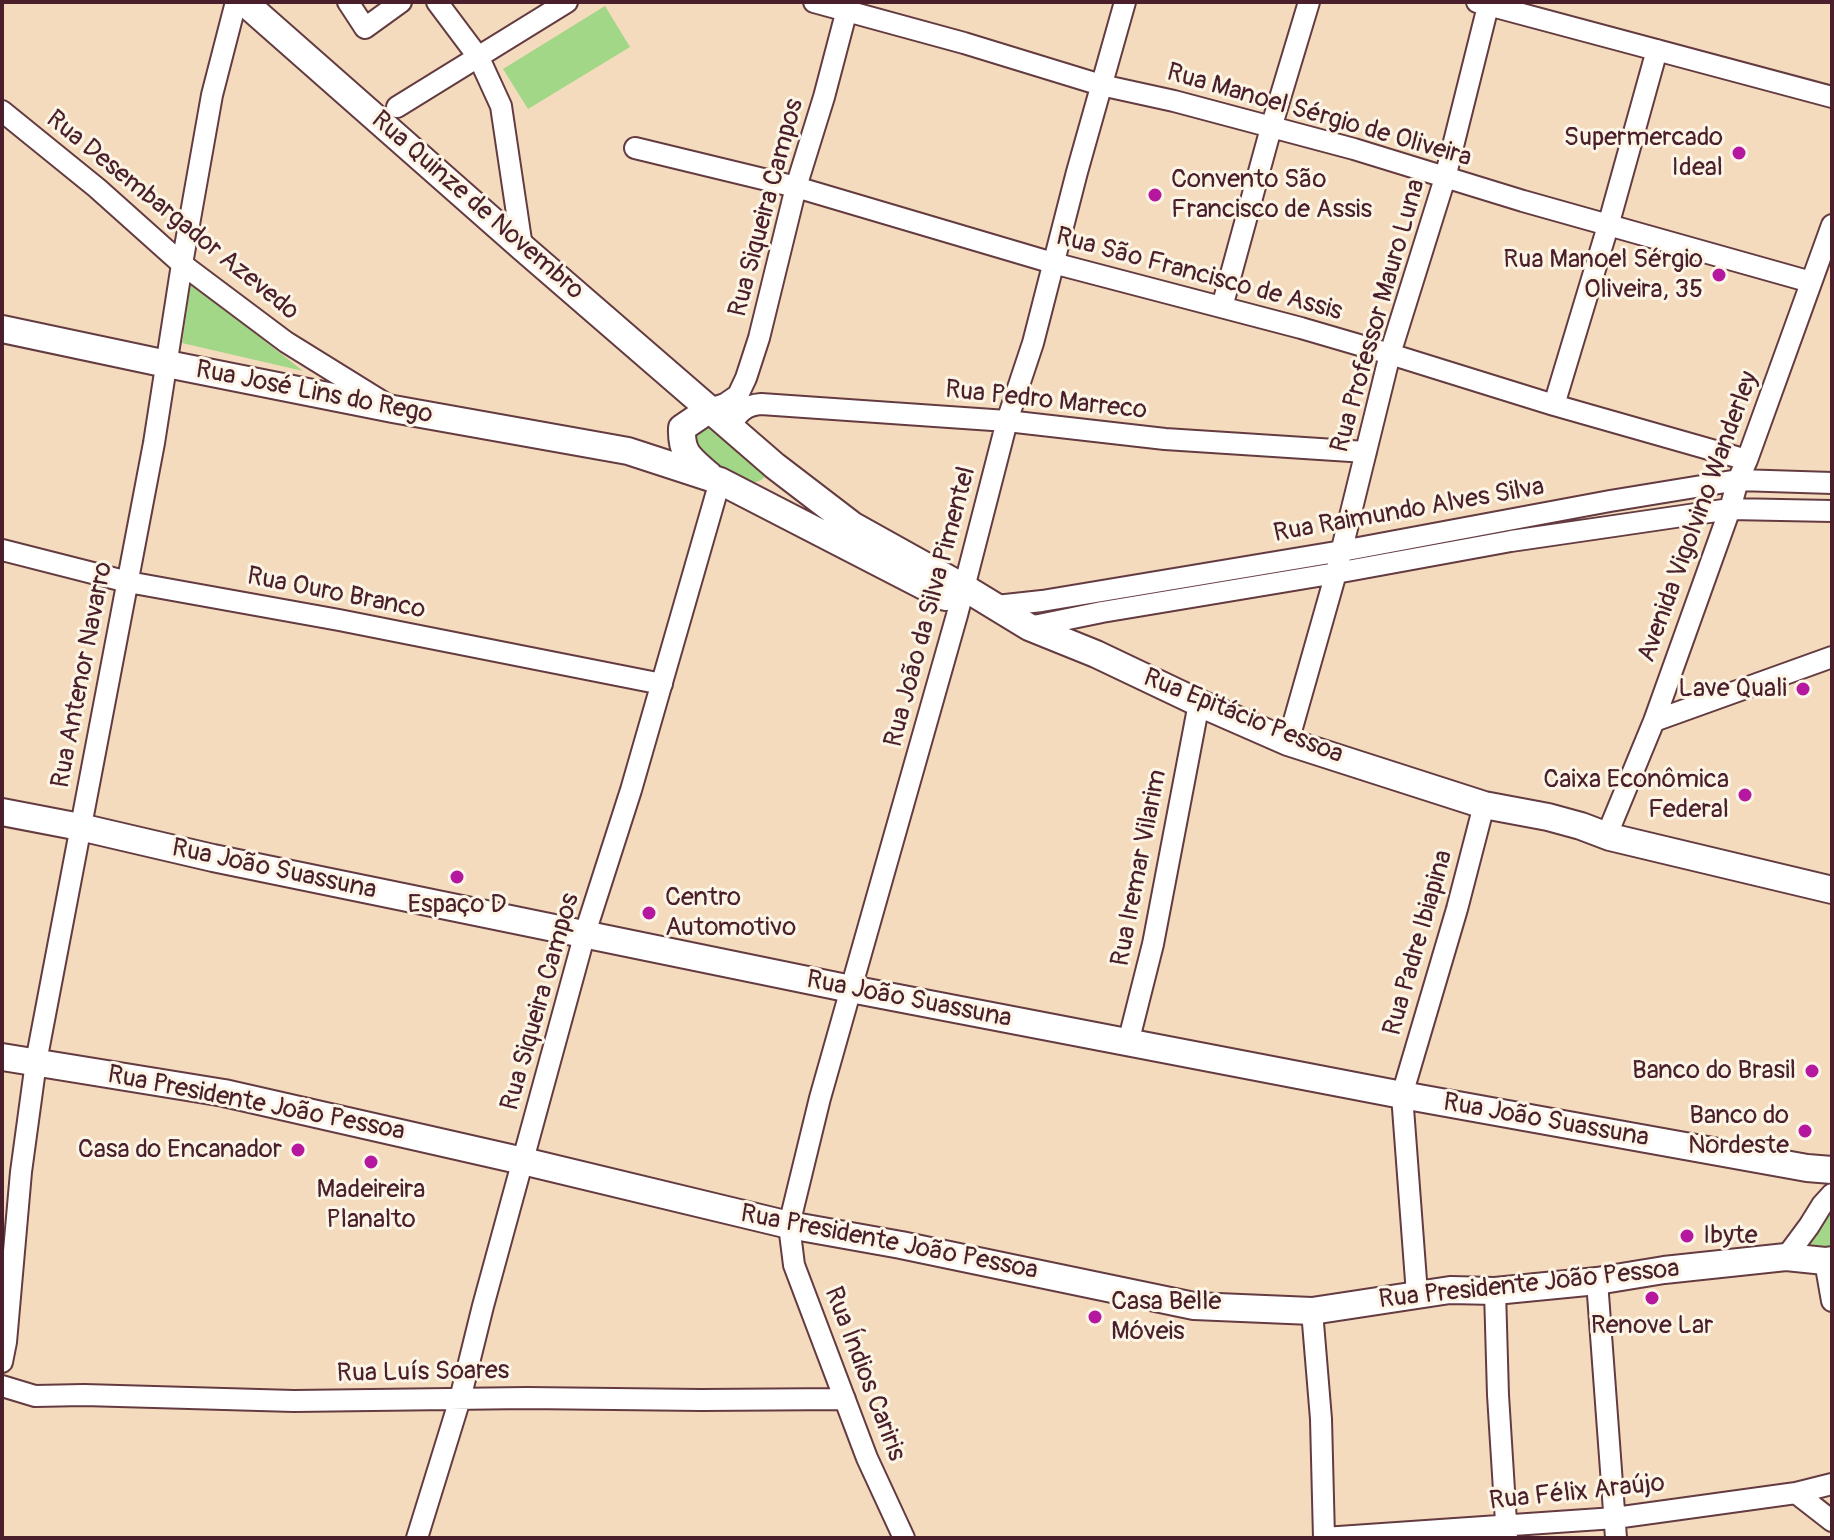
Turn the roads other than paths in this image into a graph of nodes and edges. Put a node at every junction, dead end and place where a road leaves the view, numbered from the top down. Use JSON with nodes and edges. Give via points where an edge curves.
{"nodes":[{"id":1,"x":236,"y":2,"type":"edge"},
{"id":2,"x":244,"y":2,"type":"edge"},
{"id":3,"x":348,"y":2,"type":"edge"},
{"id":4,"x":401,"y":2,"type":"edge"},
{"id":5,"x":437,"y":2,"type":"edge"},
{"id":6,"x":567,"y":2,"type":"edge"},
{"id":7,"x":814,"y":2,"type":"edge"},
{"id":8,"x":1125,"y":2,"type":"edge"},
{"id":9,"x":1309,"y":2,"type":"edge"},
{"id":10,"x":1485,"y":3,"type":"edge"},
{"id":11,"x":848,"y":7,"type":"edge"},
{"id":12,"x":1657,"y":50,"type":"junction"},
{"id":13,"x":479,"y":58,"type":"junction"},
{"id":14,"x":1101,"y":85,"type":"junction"},
{"id":15,"x":1832,"y":97,"type":"edge"},
{"id":16,"x":397,"y":107,"type":"dead end"},
{"id":17,"x":2,"y":111,"type":"edge"},
{"id":18,"x":1271,"y":128,"type":"junction"},
{"id":19,"x":635,"y":148,"type":"dead end"},
{"id":20,"x":1445,"y":178,"type":"junction"},
{"id":21,"x":796,"y":187,"type":"junction"},
{"id":22,"x":1832,"y":225,"type":"edge"},
{"id":23,"x":1608,"y":226,"type":"junction"},
{"id":24,"x":522,"y":247,"type":"junction"},
{"id":25,"x":1053,"y":263,"type":"junction"},
{"id":26,"x":182,"y":264,"type":"junction"},
{"id":27,"x":1811,"y":282,"type":"junction"},
{"id":28,"x":1222,"y":307,"type":"junction"},
{"id":29,"x":2,"y":329,"type":"edge"},
{"id":30,"x":1390,"y":354,"type":"junction"},
{"id":31,"x":167,"y":364,"type":"junction"},
{"id":32,"x":1554,"y":405,"type":"junction"},
{"id":33,"x":393,"y":409,"type":"junction"},
{"id":34,"x":720,"y":417,"type":"junction"},
{"id":35,"x":1007,"y":421,"type":"junction"},
{"id":36,"x":682,"y":428,"type":"junction"},
{"id":37,"x":628,"y":451,"type":"junction"},
{"id":38,"x":1366,"y":452,"type":"junction"},
{"id":39,"x":1747,"y":460,"type":"junction"},
{"id":40,"x":775,"y":466,"type":"junction"},
{"id":41,"x":1738,"y":480,"type":"junction"},
{"id":42,"x":1832,"y":483,"type":"edge"},
{"id":43,"x":725,"y":484,"type":"junction"},
{"id":44,"x":1610,"y":501,"type":"junction"},
{"id":45,"x":1730,"y":509,"type":"junction"},
{"id":46,"x":1832,"y":511,"type":"edge"},
{"id":47,"x":1508,"y":520,"type":"junction"},
{"id":48,"x":1614,"y":526,"type":"junction"},
{"id":49,"x":1511,"y":541,"type":"junction"},
{"id":50,"x":2,"y":550,"type":"edge"},
{"id":51,"x":1342,"y":551,"type":"junction"},
{"id":52,"x":1336,"y":573,"type":"junction"},
{"id":53,"x":128,"y":582,"type":"junction"},
{"id":54,"x":962,"y":596,"type":"junction"},
{"id":55,"x":996,"y":606,"type":"junction"},
{"id":56,"x":1102,"y":612,"type":"junction"},
{"id":57,"x":1029,"y":627,"type":"junction"},
{"id":58,"x":1096,"y":654,"type":"junction"},
{"id":59,"x":1832,"y":657,"type":"edge"},
{"id":60,"x":662,"y":684,"type":"junction"},
{"id":61,"x":1199,"y":703,"type":"junction"},
{"id":62,"x":1654,"y":721,"type":"junction"},
{"id":63,"x":1288,"y":742,"type":"junction"},
{"id":64,"x":1484,"y":805,"type":"junction"},
{"id":65,"x":8,"y":813,"type":"edge"},
{"id":66,"x":80,"y":827,"type":"junction"},
{"id":67,"x":1611,"y":831,"type":"junction"},
{"id":68,"x":1832,"y":871,"type":"edge"},
{"id":69,"x":1832,"y":890,"type":"edge"},
{"id":70,"x":585,"y":933,"type":"junction"},
{"id":71,"x":851,"y":989,"type":"junction"},
{"id":72,"x":1128,"y":1043,"type":"junction"},
{"id":73,"x":2,"y":1057,"type":"edge"},
{"id":74,"x":36,"y":1062,"type":"junction"},
{"id":75,"x":1402,"y":1095,"type":"junction"},
{"id":76,"x":523,"y":1161,"type":"junction"},
{"id":77,"x":1820,"y":1169,"type":"edge"},
{"id":78,"x":1832,"y":1187,"type":"edge"},
{"id":79,"x":1832,"y":1194,"type":"edge"},
{"id":80,"x":789,"y":1225,"type":"junction"},
{"id":81,"x":1786,"y":1257,"type":"junction"},
{"id":82,"x":1829,"y":1261,"type":"edge"},
{"id":83,"x":1597,"y":1281,"type":"junction"},
{"id":84,"x":1495,"y":1291,"type":"junction"},
{"id":85,"x":1417,"y":1294,"type":"junction"},
{"id":86,"x":1832,"y":1301,"type":"edge"},
{"id":87,"x":1312,"y":1311,"type":"junction"},
{"id":88,"x":2,"y":1362,"type":"edge"},
{"id":89,"x":2,"y":1386,"type":"edge"},
{"id":90,"x":460,"y":1399,"type":"junction"},
{"id":91,"x":845,"y":1399,"type":"junction"},
{"id":92,"x":1832,"y":1484,"type":"edge"},
{"id":93,"x":1796,"y":1493,"type":"junction"},
{"id":94,"x":1832,"y":1521,"type":"edge"},
{"id":95,"x":1616,"y":1528,"type":"edge"},
{"id":96,"x":1506,"y":1532,"type":"edge"},
{"id":97,"x":417,"y":1538,"type":"edge"},
{"id":98,"x":904,"y":1538,"type":"edge"},
{"id":99,"x":1324,"y":1538,"type":"edge"}],
"edges":[{"from":1,"to":26,"type":"street","name":"Rua Antenor Navarro","via":[[212,95]]},
{"from":2,"to":24,"type":"main road","name":"Rua Quinze de Novembro"},
{"from":3,"to":4,"type":"street","via":[[365,28]]},
{"from":5,"to":13,"type":"street"},
{"from":6,"to":13,"type":"street"},
{"from":7,"to":11,"type":"street","name":"Rua Manoel Sérgio de Oliveira"},
{"from":8,"to":14,"type":"street","name":"Rua João da Silva Pimentel"},
{"from":9,"to":18,"type":"street"},
{"from":10,"to":12,"type":"street"},
{"from":10,"to":20,"type":"street","name":"Rua Professor Mauro Luna"},
{"from":11,"to":14,"type":"street","name":"Rua Manoel Sérgio de Oliveira"},
{"from":11,"to":21,"type":"street","name":"Rua Siqueira Campos"},
{"from":12,"to":15,"type":"street"},
{"from":12,"to":23,"type":"street"},
{"from":13,"to":16,"type":"street"},
{"from":13,"to":24,"type":"street","via":[[501,106]]},
{"from":14,"to":18,"type":"street","name":"Rua Manoel Sérgio de Oliveira"},
{"from":14,"to":25,"type":"street","name":"Rua João da Silva Pimentel"},
{"from":17,"to":26,"type":"street","name":"Rua Desembargador Azevedo"},
{"from":18,"to":20,"type":"street","name":"Rua Manoel Sérgio de Oliveira"},
{"from":18,"to":28,"type":"street"},
{"from":19,"to":21,"type":"street","name":"Rua São Francisco de Assis"},
{"from":20,"to":23,"type":"street","name":"Rua Manoel Sérgio de Oliveira"},
{"from":20,"to":30,"type":"street","name":"Rua Professor Mauro Luna"},
{"from":21,"to":25,"type":"street","name":"Rua São Francisco de Assis"},
{"from":21,"to":34,"type":"street","name":"Rua Siqueira Campos","via":[[746,378]]},
{"from":22,"to":27,"type":"street","name":"Avenida Vigolvino Wanderley"},
{"from":23,"to":27,"type":"street","name":"Rua Manoel Sérgio de Oliveira"},
{"from":23,"to":32,"type":"street"},
{"from":24,"to":34,"type":"main road","name":"Rua Quinze de Novembro"},
{"from":25,"to":28,"type":"street","name":"Rua São Francisco de Assis"},
{"from":25,"to":35,"type":"street","name":"Rua João da Silva Pimentel"},
{"from":26,"to":31,"type":"street","name":"Rua Antenor Navarro"},
{"from":26,"to":33,"type":"street","name":"Rua Desembargador Azevedo","via":[[286,342]]},
{"from":27,"to":39,"type":"street","name":"Avenida Vigolvino Wanderley"},
{"from":28,"to":30,"type":"street","name":"Rua São Francisco de Assis"},
{"from":29,"to":31,"type":"main road","name":"Rua José Lins do Rego"},
{"from":30,"to":32,"type":"street","name":"Rua São Francisco de Assis"},
{"from":30,"to":38,"type":"street","name":"Rua Professor Mauro Luna"},
{"from":31,"to":33,"type":"main road","name":"Rua José Lins do Rego"},
{"from":31,"to":53,"type":"street","name":"Rua Antenor Navarro"},
{"from":32,"to":39,"type":"street","name":"Rua São Francisco de Assis"},
{"from":33,"to":37,"type":"main road","name":"Rua José Lins do Rego"},
{"from":34,"to":35,"type":"street","name":"Rua Pedro Marreco","via":[[761,404]]},
{"from":34,"to":36,"type":"main road"},
{"from":34,"to":40,"type":"main road","name":"Rua Quinze de Novembro"},
{"from":35,"to":38,"type":"street","name":"Rua Pedro Marreco","via":[[1165,439]]},
{"from":35,"to":54,"type":"street","name":"Rua João da Silva Pimentel"},
{"from":36,"to":37,"type":"main road","via":[[648,447]]},
{"from":36,"to":43,"type":"main road","via":[[681,443],[692,460]]},
{"from":37,"to":43,"type":"main road","name":"Rua José Lins do Rego"},
{"from":38,"to":51,"type":"street","name":"Rua Professor Mauro Luna"},
{"from":39,"to":41,"type":"street","name":"Avenida Vigolvino Wanderley"},
{"from":40,"to":43,"type":"main road","via":[[770,481],[753,491]]},
{"from":40,"to":54,"type":"main road","name":"Rua Quinze de Novembro","via":[[852,525]]},
{"from":41,"to":42,"type":"street","name":"Rua Raimundo Alves Silva"},
{"from":41,"to":44,"type":"street","name":"Rua Raimundo Alves Silva"},
{"from":41,"to":45,"type":"street","name":"Avenida Vigolvino Wanderley"},
{"from":43,"to":54,"type":"main road"},
{"from":43,"to":60,"type":"street","name":"Rua Siqueira Campos"},
{"from":44,"to":47,"type":"street","name":"Rua Raimundo Alves Silva"},
{"from":44,"to":48,"type":"street"},
{"from":45,"to":46,"type":"street","name":"Rua Raimundo Alves Silva"},
{"from":45,"to":48,"type":"street","name":"Rua Raimundo Alves Silva"},
{"from":45,"to":62,"type":"street","name":"Avenida Vigolvino Wanderley"},
{"from":47,"to":49,"type":"street"},
{"from":47,"to":51,"type":"street","name":"Rua Raimundo Alves Silva"},
{"from":48,"to":49,"type":"street","name":"Rua Raimundo Alves Silva"},
{"from":49,"to":52,"type":"street","name":"Rua Raimundo Alves Silva"},
{"from":50,"to":53,"type":"street","name":"Rua Ouro Branco"},
{"from":51,"to":52,"type":"street","name":"Rua Professor Mauro Luna"},
{"from":51,"to":55,"type":"street","name":"Rua Raimundo Alves Silva"},
{"from":52,"to":56,"type":"street","name":"Rua Raimundo Alves Silva"},
{"from":52,"to":63,"type":"street"},
{"from":53,"to":60,"type":"street","name":"Rua Ouro Branco"},
{"from":53,"to":66,"type":"street","name":"Rua Antenor Navarro"},
{"from":54,"to":55,"type":"main road","name":"Rua Epitácio Pessoa"},
{"from":54,"to":57,"type":"main road","via":[[998,619]]},
{"from":54,"to":71,"type":"street","name":"Rua João da Silva Pimentel"},
{"from":55,"to":57,"type":"main road","name":"Rua Epitácio Pessoa"},
{"from":56,"to":57,"type":"street","name":"Rua Raimundo Alves Silva"},
{"from":56,"to":58,"type":"street","via":[[1091,627]]},
{"from":57,"to":58,"type":"main road","name":"Rua Epitácio Pessoa"},
{"from":58,"to":61,"type":"main road","name":"Rua Epitácio Pessoa"},
{"from":59,"to":62,"type":"street"},
{"from":60,"to":70,"type":"street","name":"Rua Siqueira Campos"},
{"from":61,"to":63,"type":"main road","name":"Rua Epitácio Pessoa"},
{"from":61,"to":72,"type":"street","name":"Rua Iremar Vilarim","via":[[1153,944]]},
{"from":62,"to":67,"type":"street","name":"Avenida Vigolvino Wanderley"},
{"from":63,"to":64,"type":"main road","name":"Rua Epitácio Pessoa"},
{"from":64,"to":67,"type":"main road","name":"Rua Epitácio Pessoa"},
{"from":64,"to":75,"type":"street","name":"Rua Padre Ibiapina"},
{"from":65,"to":66,"type":"main road","name":"Rua João Suassuna"},
{"from":66,"to":70,"type":"main road","name":"Rua João Suassuna"},
{"from":66,"to":74,"type":"street","name":"Rua Antenor Navarro"},
{"from":67,"to":68,"type":"main road"},
{"from":67,"to":69,"type":"main road"},
{"from":70,"to":71,"type":"main road","name":"Rua João Suassuna"},
{"from":70,"to":76,"type":"street","name":"Rua Siqueira Campos"},
{"from":71,"to":72,"type":"main road","name":"Rua João Suassuna"},
{"from":71,"to":80,"type":"street","name":"Rua João da Silva Pimentel"},
{"from":72,"to":75,"type":"main road","name":"Rua João Suassuna"},
{"from":73,"to":74,"type":"main road","name":"Rua Presidente João Pessoa"},
{"from":74,"to":76,"type":"main road","name":"Rua Presidente João Pessoa","via":[[224,1093]]},
{"from":74,"to":88,"type":"street","name":"Rua Antenor Navarro"},
{"from":75,"to":77,"type":"main road","name":"Rua João Suassuna"},
{"from":75,"to":85,"type":"street"},
{"from":76,"to":80,"type":"main road","name":"Rua Presidente João Pessoa"},
{"from":76,"to":90,"type":"street","name":"Rua Siqueira Campos"},
{"from":77,"to":78,"type":"main road","name":"Rua João Suassuna"},
{"from":79,"to":81,"type":"street"},
{"from":80,"to":87,"type":"main road","name":"Rua Presidente João Pessoa","via":[[1194,1306]]},
{"from":80,"to":91,"type":"street","name":"Rua Índios Cariris","via":[[794,1265]]},
{"from":81,"to":82,"type":"main road","name":"Rua Presidente João Pessoa"},
{"from":81,"to":83,"type":"main road","name":"Rua Presidente João Pessoa"},
{"from":82,"to":86,"type":"street"},
{"from":83,"to":84,"type":"main road","name":"Rua Presidente João Pessoa"},
{"from":83,"to":95,"type":"street"},
{"from":84,"to":85,"type":"main road","name":"Rua Presidente João Pessoa"},
{"from":84,"to":96,"type":"street"},
{"from":85,"to":87,"type":"main road","name":"Rua Presidente João Pessoa"},
{"from":87,"to":99,"type":"street"},
{"from":89,"to":90,"type":"street","name":"Rua Luís Soares","via":[[35,1396]]},
{"from":90,"to":91,"type":"street","name":"Rua Luís Soares"},
{"from":90,"to":97,"type":"street","name":"Rua Siqueira Campos"},
{"from":91,"to":98,"type":"street","name":"Rua Índios Cariris"},
{"from":92,"to":93,"type":"street","name":"Rua Félix Araújo"},
{"from":93,"to":94,"type":"street"},
{"from":93,"to":95,"type":"street","name":"Rua Félix Araújo"},
{"from":95,"to":96,"type":"street","name":"Rua Félix Araújo"},
{"from":96,"to":99,"type":"street","name":"Rua Félix Araújo"}]}
